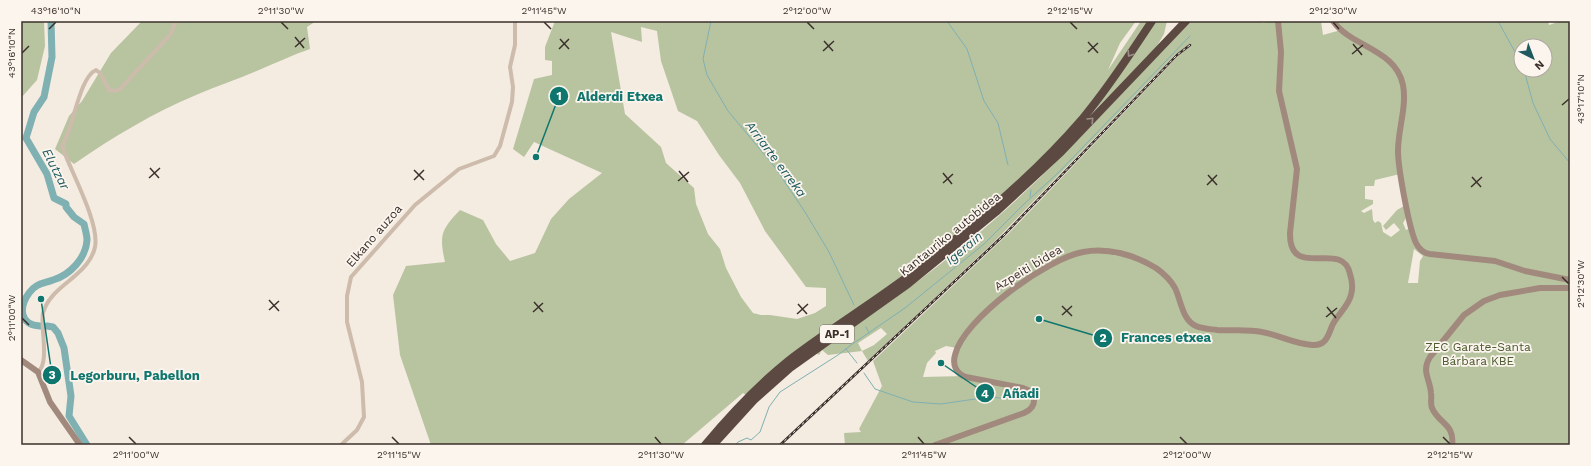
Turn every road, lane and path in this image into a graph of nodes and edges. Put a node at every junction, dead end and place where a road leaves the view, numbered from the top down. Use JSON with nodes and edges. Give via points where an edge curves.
{"nodes":[{"id":1,"x":176,"y":21,"type":"edge"},
{"id":2,"x":515,"y":21,"type":"edge"},
{"id":3,"x":1152,"y":21,"type":"edge"},
{"id":4,"x":1186,"y":21,"type":"edge"},
{"id":5,"x":1278,"y":21,"type":"edge"},
{"id":6,"x":1333,"y":21,"type":"edge"},
{"id":7,"x":1570,"y":280,"type":"edge"},
{"id":8,"x":1570,"y":288,"type":"edge"},
{"id":9,"x":21,"y":360,"type":"edge"},
{"id":10,"x":38,"y":372,"type":"junction"},
{"id":11,"x":80,"y":445,"type":"edge"},
{"id":12,"x":341,"y":445,"type":"edge"},
{"id":13,"x":705,"y":445,"type":"edge"},
{"id":14,"x":713,"y":445,"type":"edge"},
{"id":15,"x":935,"y":445,"type":"edge"},
{"id":16,"x":1452,"y":445,"type":"edge"}],
"edges":[{"from":1,"to":10,"type":"street","via":[[170,36],[121,88],[117,91],[109,90],[96,70],[90,74],[79,98],[68,136],[62,146],[93,226],[96,247],[78,274],[55,293],[45,308],[42,319],[42,366]]},
{"from":2,"to":12,"type":"street","name":"Elkano auzoa","via":[[510,67],[512,102],[500,146],[494,156],[459,169],[421,200],[351,277],[347,296],[347,322],[362,382],[364,417],[357,430]]},
{"from":3,"to":13,"type":"highway","name":"Kantauriko autobidea","number":"AP-1","one_way":true,"via":[[1092,106],[1026,177],[923,265],[780,368],[727,418]]},
{"from":14,"to":4,"type":"highway","name":"Kantauriko autobidea","number":"AP-1","one_way":true,"via":[[751,403],[782,374],[916,278],[1008,202],[1068,145]]},
{"from":5,"to":15,"type":"main road","name":"Azpeiti bidea","via":[[1281,52],[1279,91],[1297,168],[1290,244],[1295,253],[1303,258],[1329,257],[1340,260],[1348,268],[1351,276],[1351,296],[1335,320],[1326,340],[1313,346],[1256,331],[1198,327],[1187,318],[1172,283],[1155,268],[1121,254],[1098,251],[1078,253],[1062,259],[1000,298],[966,334],[955,353],[954,365],[960,374],[1027,389],[1034,398],[1032,407],[1024,413]]},
{"from":6,"to":7,"type":"main road","via":[[1344,32],[1387,60],[1401,80],[1404,98],[1398,161],[1414,238],[1421,250],[1430,254],[1498,261],[1525,271]]},
{"from":8,"to":16,"type":"main road","via":[[1540,288],[1500,295],[1484,301],[1464,315],[1432,355],[1426,371],[1431,391],[1431,405],[1451,431]]},
{"from":9,"to":10,"type":"main road"},
{"from":10,"to":11,"type":"main road","via":[[50,402]]}]}
